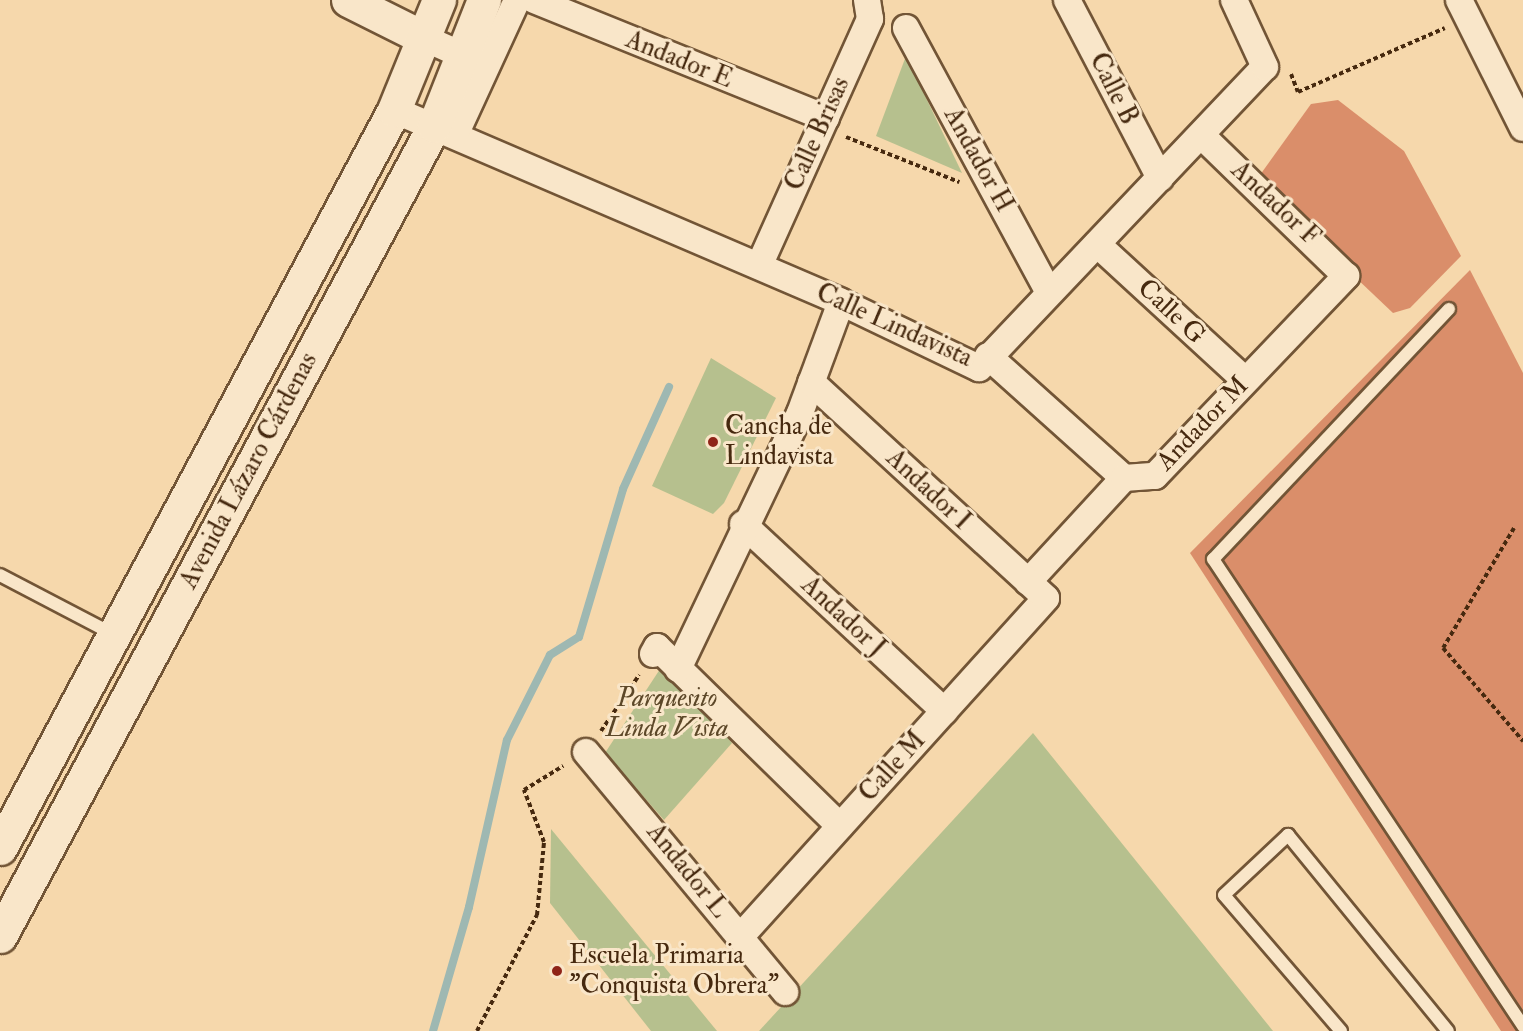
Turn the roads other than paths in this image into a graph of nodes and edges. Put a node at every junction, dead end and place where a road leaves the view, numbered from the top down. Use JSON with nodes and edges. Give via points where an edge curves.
{"nodes":[{"id":1,"x":348,"y":0,"type":"edge"},
{"id":2,"x":439,"y":0,"type":"edge"},
{"id":3,"x":484,"y":0,"type":"edge"},
{"id":4,"x":518,"y":0,"type":"edge"},
{"id":5,"x":534,"y":0,"type":"edge"},
{"id":6,"x":867,"y":0,"type":"edge"},
{"id":7,"x":1067,"y":0,"type":"edge"},
{"id":8,"x":1234,"y":0,"type":"edge"},
{"id":9,"x":1463,"y":9,"type":"edge"},
{"id":10,"x":906,"y":28,"type":"dead end"},
{"id":11,"x":424,"y":38,"type":"junction"},
{"id":12,"x":462,"y":56,"type":"junction"},
{"id":13,"x":394,"y":111,"type":"junction"},
{"id":14,"x":833,"y":127,"type":"junction"},
{"id":15,"x":1523,"y":128,"type":"edge"},
{"id":16,"x":445,"y":130,"type":"junction"},
{"id":17,"x":1201,"y":135,"type":"junction"},
{"id":18,"x":1160,"y":178,"type":"junction"},
{"id":19,"x":1097,"y":244,"type":"junction"},
{"id":20,"x":759,"y":267,"type":"junction"},
{"id":21,"x":1346,"y":276,"type":"joint"},
{"id":22,"x":1048,"y":291,"type":"junction"},
{"id":23,"x":841,"y":302,"type":"junction"},
{"id":24,"x":1449,"y":309,"type":"dead end"},
{"id":25,"x":988,"y":356,"type":"junction"},
{"id":26,"x":1245,"y":380,"type":"junction"},
{"id":27,"x":811,"y":382,"type":"junction"},
{"id":28,"x":1124,"y":478,"type":"junction"},
{"id":29,"x":743,"y":524,"type":"junction"},
{"id":30,"x":0,"y":575,"type":"edge"},
{"id":31,"x":1037,"y":590,"type":"junction"},
{"id":32,"x":114,"y":634,"type":"junction"},
{"id":33,"x":653,"y":654,"type":"road end"},
{"id":34,"x":678,"y":669,"type":"junction"},
{"id":35,"x":944,"y":711,"type":"junction"},
{"id":36,"x":586,"y":752,"type":"road end"},
{"id":37,"x":840,"y":826,"type":"junction"},
{"id":38,"x":0,"y":848,"type":"edge"},
{"id":39,"x":0,"y":936,"type":"edge"},
{"id":40,"x":741,"y":936,"type":"junction"},
{"id":41,"x":785,"y":992,"type":"dead end"},
{"id":42,"x":1523,"y":1026,"type":"edge"},
{"id":43,"x":1341,"y":1031,"type":"edge"},
{"id":44,"x":1448,"y":1031,"type":"edge"}],
"edges":[{"from":1,"to":11,"type":"main road"},
{"from":2,"to":11,"type":"main road","name":"Avenida Lázaro Cárdenas"},
{"from":3,"to":12,"type":"main road","name":"Avenida Lázaro Cárdenas"},
{"from":4,"to":16,"type":"street"},
{"from":5,"to":14,"type":"street","name":"Andador E"},
{"from":6,"to":14,"type":"street","name":"Calle Brisas","via":[[870,19]]},
{"from":7,"to":18,"type":"street","name":"Calle B"},
{"from":8,"to":17,"type":"street","name":"Calle Lindavista","via":[[1265,67]]},
{"from":9,"to":15,"type":"street"},
{"from":10,"to":22,"type":"street","name":"Andador H"},
{"from":11,"to":12,"type":"street"},
{"from":11,"to":13,"type":"main road","name":"Avenida Lázaro Cárdenas"},
{"from":12,"to":16,"type":"main road","name":"Avenida Lázaro Cárdenas"},
{"from":13,"to":16,"type":"street","name":"Calle Lindavista"},
{"from":13,"to":32,"type":"main road","name":"Avenida Lázaro Cárdenas"},
{"from":14,"to":20,"type":"street","name":"Calle Brisas"},
{"from":16,"to":20,"type":"street","name":"Calle Lindavista"},
{"from":16,"to":39,"type":"main road","name":"Avenida Lázaro Cárdenas"},
{"from":17,"to":18,"type":"street","name":"Calle Lindavista"},
{"from":17,"to":21,"type":"street","name":"Andador F"},
{"from":18,"to":19,"type":"street","name":"Calle Lindavista"},
{"from":19,"to":22,"type":"street","name":"Calle Lindavista"},
{"from":19,"to":26,"type":"street","name":"Calle G"},
{"from":20,"to":23,"type":"street","name":"Calle Lindavista"},
{"from":21,"to":26,"type":"street","name":"Andador M"},
{"from":22,"to":25,"type":"street","name":"Calle Lindavista"},
{"from":23,"to":25,"type":"street","name":"Calle Lindavista","via":[[979,368]]},
{"from":23,"to":27,"type":"street"},
{"from":24,"to":42,"type":"lane","via":[[1213,559]]},
{"from":25,"to":28,"type":"street"},
{"from":26,"to":28,"type":"street","name":"Andador M","via":[[1155,476]]},
{"from":27,"to":29,"type":"street"},
{"from":27,"to":31,"type":"street","name":"Andador I"},
{"from":28,"to":31,"type":"street","name":"Andador M"},
{"from":29,"to":34,"type":"street"},
{"from":29,"to":35,"type":"street","name":"Andador J"},
{"from":30,"to":32,"type":"lane"},
{"from":31,"to":35,"type":"street","name":"Calle M"},
{"from":32,"to":38,"type":"main road","name":"Avenida Lázaro Cárdenas"},
{"from":33,"to":34,"type":"street","via":[[657,647]]},
{"from":34,"to":37,"type":"street"},
{"from":35,"to":37,"type":"street","name":"Calle M"},
{"from":36,"to":40,"type":"street","name":"Andador L"},
{"from":37,"to":40,"type":"street","name":"Calle M"},
{"from":40,"to":41,"type":"street","name":"Andador L"},
{"from":43,"to":44,"type":"lane","via":[[1224,895],[1288,835]]}]}
